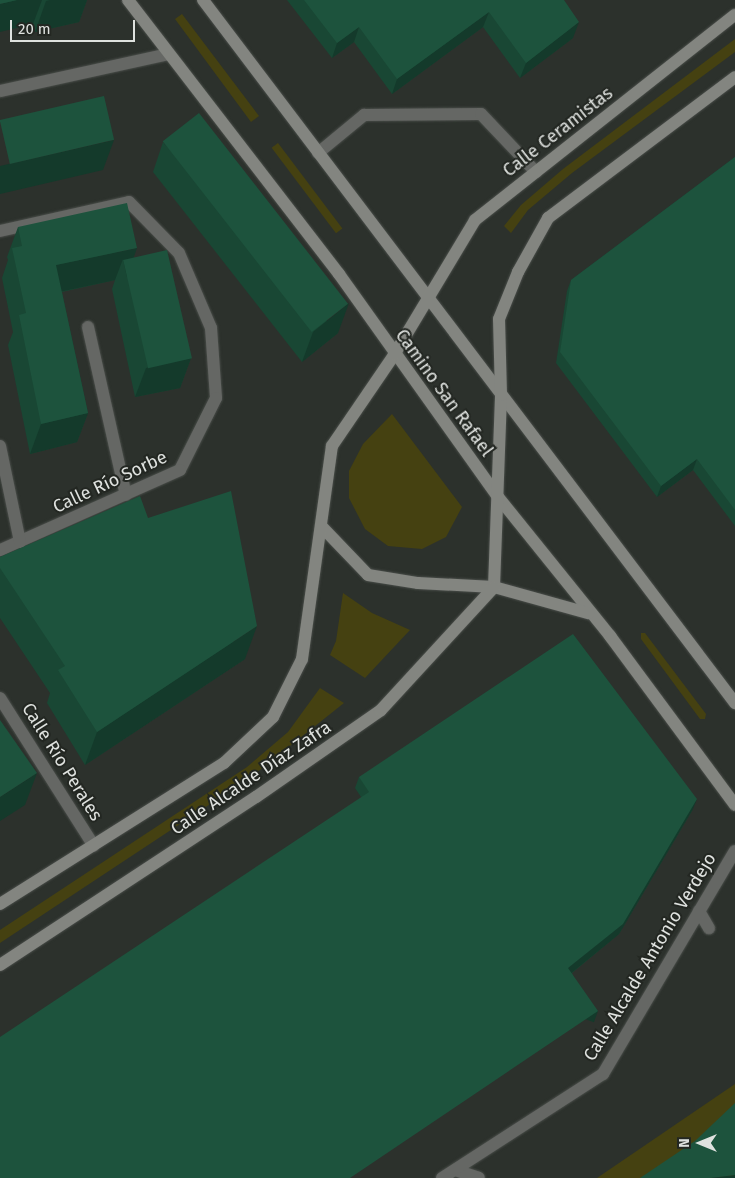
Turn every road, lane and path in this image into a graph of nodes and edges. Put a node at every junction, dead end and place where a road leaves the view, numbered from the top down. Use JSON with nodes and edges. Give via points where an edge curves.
{"nodes":[{"id":1,"x":128,"y":0,"type":"edge"},
{"id":2,"x":204,"y":0,"type":"edge"},
{"id":3,"x":735,"y":14,"type":"edge"},
{"id":4,"x":168,"y":54,"type":"junction"},
{"id":5,"x":735,"y":77,"type":"edge"},
{"id":6,"x":0,"y":91,"type":"edge"},
{"id":7,"x":318,"y":153,"type":"junction"},
{"id":8,"x":536,"y":172,"type":"junction"},
{"id":9,"x":0,"y":231,"type":"edge"},
{"id":10,"x":428,"y":299,"type":"junction"},
{"id":11,"x":88,"y":327,"type":"dead end"},
{"id":12,"x":394,"y":354,"type":"junction"},
{"id":13,"x":501,"y":395,"type":"junction"},
{"id":14,"x":0,"y":446,"type":"edge"},
{"id":15,"x":126,"y":496,"type":"junction"},
{"id":16,"x":498,"y":497,"type":"junction"},
{"id":17,"x":322,"y":528,"type":"junction"},
{"id":18,"x":20,"y":542,"type":"junction"},
{"id":19,"x":0,"y":550,"type":"edge"},
{"id":20,"x":494,"y":587,"type":"junction"},
{"id":21,"x":588,"y":613,"type":"junction"},
{"id":22,"x":0,"y":698,"type":"edge"},
{"id":23,"x":735,"y":703,"type":"edge"},
{"id":24,"x":735,"y":805,"type":"edge"},
{"id":25,"x":94,"y":846,"type":"junction"},
{"id":26,"x":735,"y":851,"type":"edge"},
{"id":27,"x":0,"y":904,"type":"edge"},
{"id":28,"x":699,"y":911,"type":"junction"},
{"id":29,"x":709,"y":928,"type":"dead end"},
{"id":30,"x":0,"y":965,"type":"edge"},
{"id":31,"x":455,"y":1170,"type":"junction"},
{"id":32,"x":442,"y":1178,"type":"edge"},
{"id":33,"x":479,"y":1178,"type":"edge"}],
"edges":[{"from":1,"to":4,"type":"main road","name":"Camino San Rafael"},
{"from":2,"to":7,"type":"main road"},
{"from":3,"to":8,"type":"main road","name":"Calle Ceramistas"},
{"from":4,"to":6,"type":"street"},
{"from":4,"to":12,"type":"main road","name":"Camino San Rafael","via":[[339,274]]},
{"from":5,"to":13,"type":"main road","via":[[548,218],[518,272],[499,319]]},
{"from":7,"to":8,"type":"street","via":[[364,115],[481,114]]},
{"from":7,"to":10,"type":"main road"},
{"from":8,"to":10,"type":"main road","name":"Calle Ceramistas","via":[[475,220]]},
{"from":9,"to":15,"type":"street","name":"Calle Río Sorbe","via":[[129,202],[179,253],[211,328],[216,398],[180,470]]},
{"from":10,"to":12,"type":"main road","name":"Calle Ceramistas"},
{"from":10,"to":13,"type":"main road"},
{"from":11,"to":15,"type":"street"},
{"from":12,"to":16,"type":"main road","name":"Camino San Rafael","via":[[442,415]]},
{"from":12,"to":17,"type":"main road","name":"Calle Alcalde Díaz Zafra","via":[[332,446]]},
{"from":13,"to":16,"type":"main road"},
{"from":13,"to":23,"type":"main road"},
{"from":14,"to":18,"type":"street"},
{"from":15,"to":18,"type":"street","name":"Calle Río Sorbe"},
{"from":16,"to":20,"type":"main road"},
{"from":16,"to":21,"type":"main road","name":"Camino San Rafael"},
{"from":17,"to":20,"type":"main road","via":[[368,575],[418,583]]},
{"from":17,"to":25,"type":"main road","name":"Calle Alcalde Díaz Zafra","via":[[302,659],[273,717],[224,763],[107,834]]},
{"from":18,"to":19,"type":"street","name":"Calle Río Sorbe"},
{"from":20,"to":21,"type":"main road"},
{"from":20,"to":30,"type":"main road","name":"Calle Alcalde Díaz Zafra","via":[[381,710]]},
{"from":21,"to":24,"type":"main road","name":"Camino San Rafael","via":[[610,636]]},
{"from":22,"to":25,"type":"street","name":"Calle Río Perales"},
{"from":25,"to":27,"type":"main road","name":"Calle Alcalde Díaz Zafra"},
{"from":26,"to":28,"type":"street","name":"Calle Alcalde Antonio Verdejo"},
{"from":28,"to":29,"type":"street"},
{"from":28,"to":31,"type":"street","name":"Calle Alcalde Antonio Verdejo","via":[[603,1074]]},
{"from":31,"to":32,"type":"street","name":"Calle Alcalde Antonio Verdejo"},
{"from":31,"to":33,"type":"street"}]}
